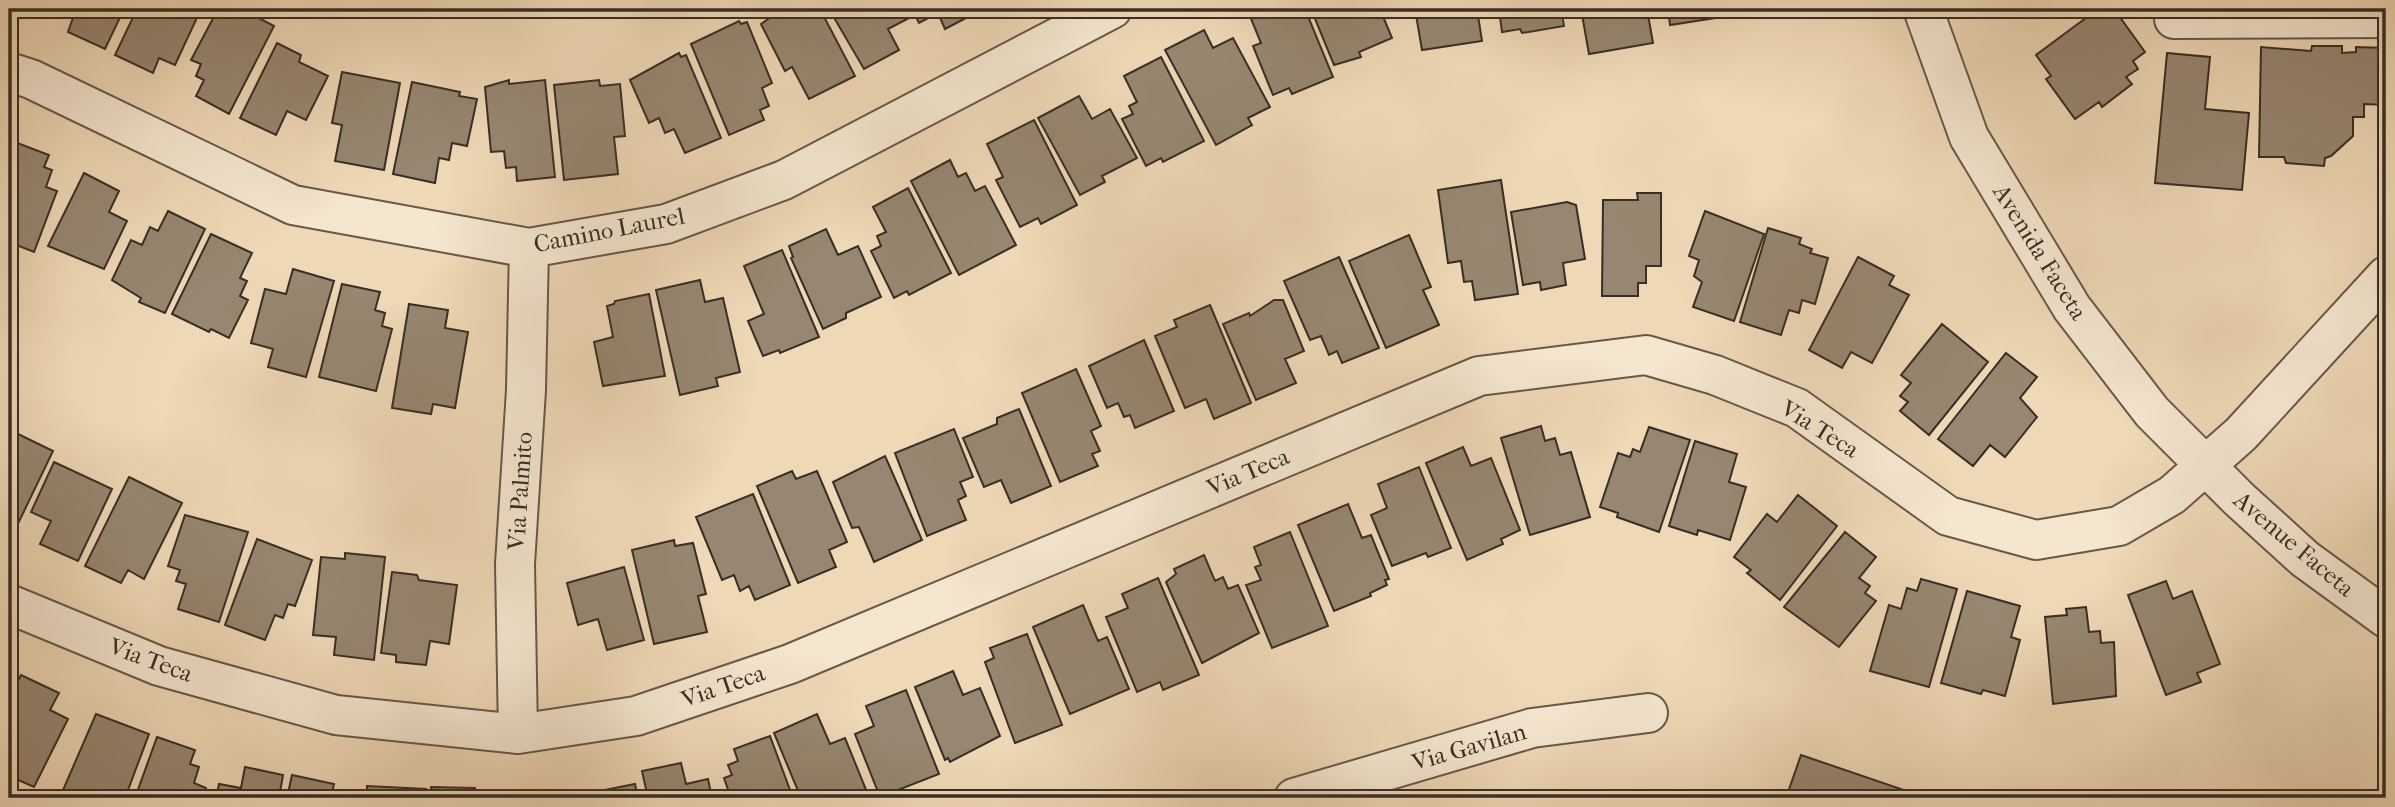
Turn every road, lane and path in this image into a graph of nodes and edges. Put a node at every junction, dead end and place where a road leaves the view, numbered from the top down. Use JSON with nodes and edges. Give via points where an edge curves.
{"nodes":[{"id":1,"x":1112,"y":9,"type":"edge"},
{"id":2,"x":1923,"y":9,"type":"edge"},
{"id":3,"x":2386,"y":18,"type":"edge"},
{"id":4,"x":2174,"y":19,"type":"dead end"},
{"id":5,"x":9,"y":72,"type":"edge"},
{"id":6,"x":530,"y":248,"type":"junction"},
{"id":7,"x":2386,"y":276,"type":"edge"},
{"id":8,"x":2205,"y":465,"type":"junction"},
{"id":9,"x":9,"y":604,"type":"edge"},
{"id":10,"x":2386,"y":618,"type":"edge"},
{"id":11,"x":1648,"y":713,"type":"dead end"},
{"id":12,"x":518,"y":734,"type":"junction"},
{"id":13,"x":1294,"y":798,"type":"edge"}],
"edges":[{"from":1,"to":6,"type":"street","name":"Camino Laurel","via":[[784,180],[666,224]]},
{"from":2,"to":8,"type":"street","name":"Avenida Faceta","via":[[1969,137],[2072,308],[2152,412]]},
{"from":3,"to":4,"type":"street"},
{"from":5,"to":6,"type":"street","name":"Camino Laurel","via":[[293,205]]},
{"from":6,"to":12,"type":"street","name":"Via Palmito","via":[[515,564]]},
{"from":7,"to":8,"type":"street","name":"Via Teca","via":[[2241,434]]},
{"from":8,"to":10,"type":"street","name":"Avenue Faceta","via":[[2305,559]]},
{"from":8,"to":12,"type":"street","name":"Via Teca","via":[[2172,495],[2119,526],[2036,540],[1948,516],[1797,408],[1646,355],[1479,376],[790,664],[636,716]]},
{"from":9,"to":12,"type":"street","name":"Via Teca","via":[[159,666],[336,715]]},
{"from":11,"to":13,"type":"street","name":"Via Gavilan","via":[[1532,728]]}]}
